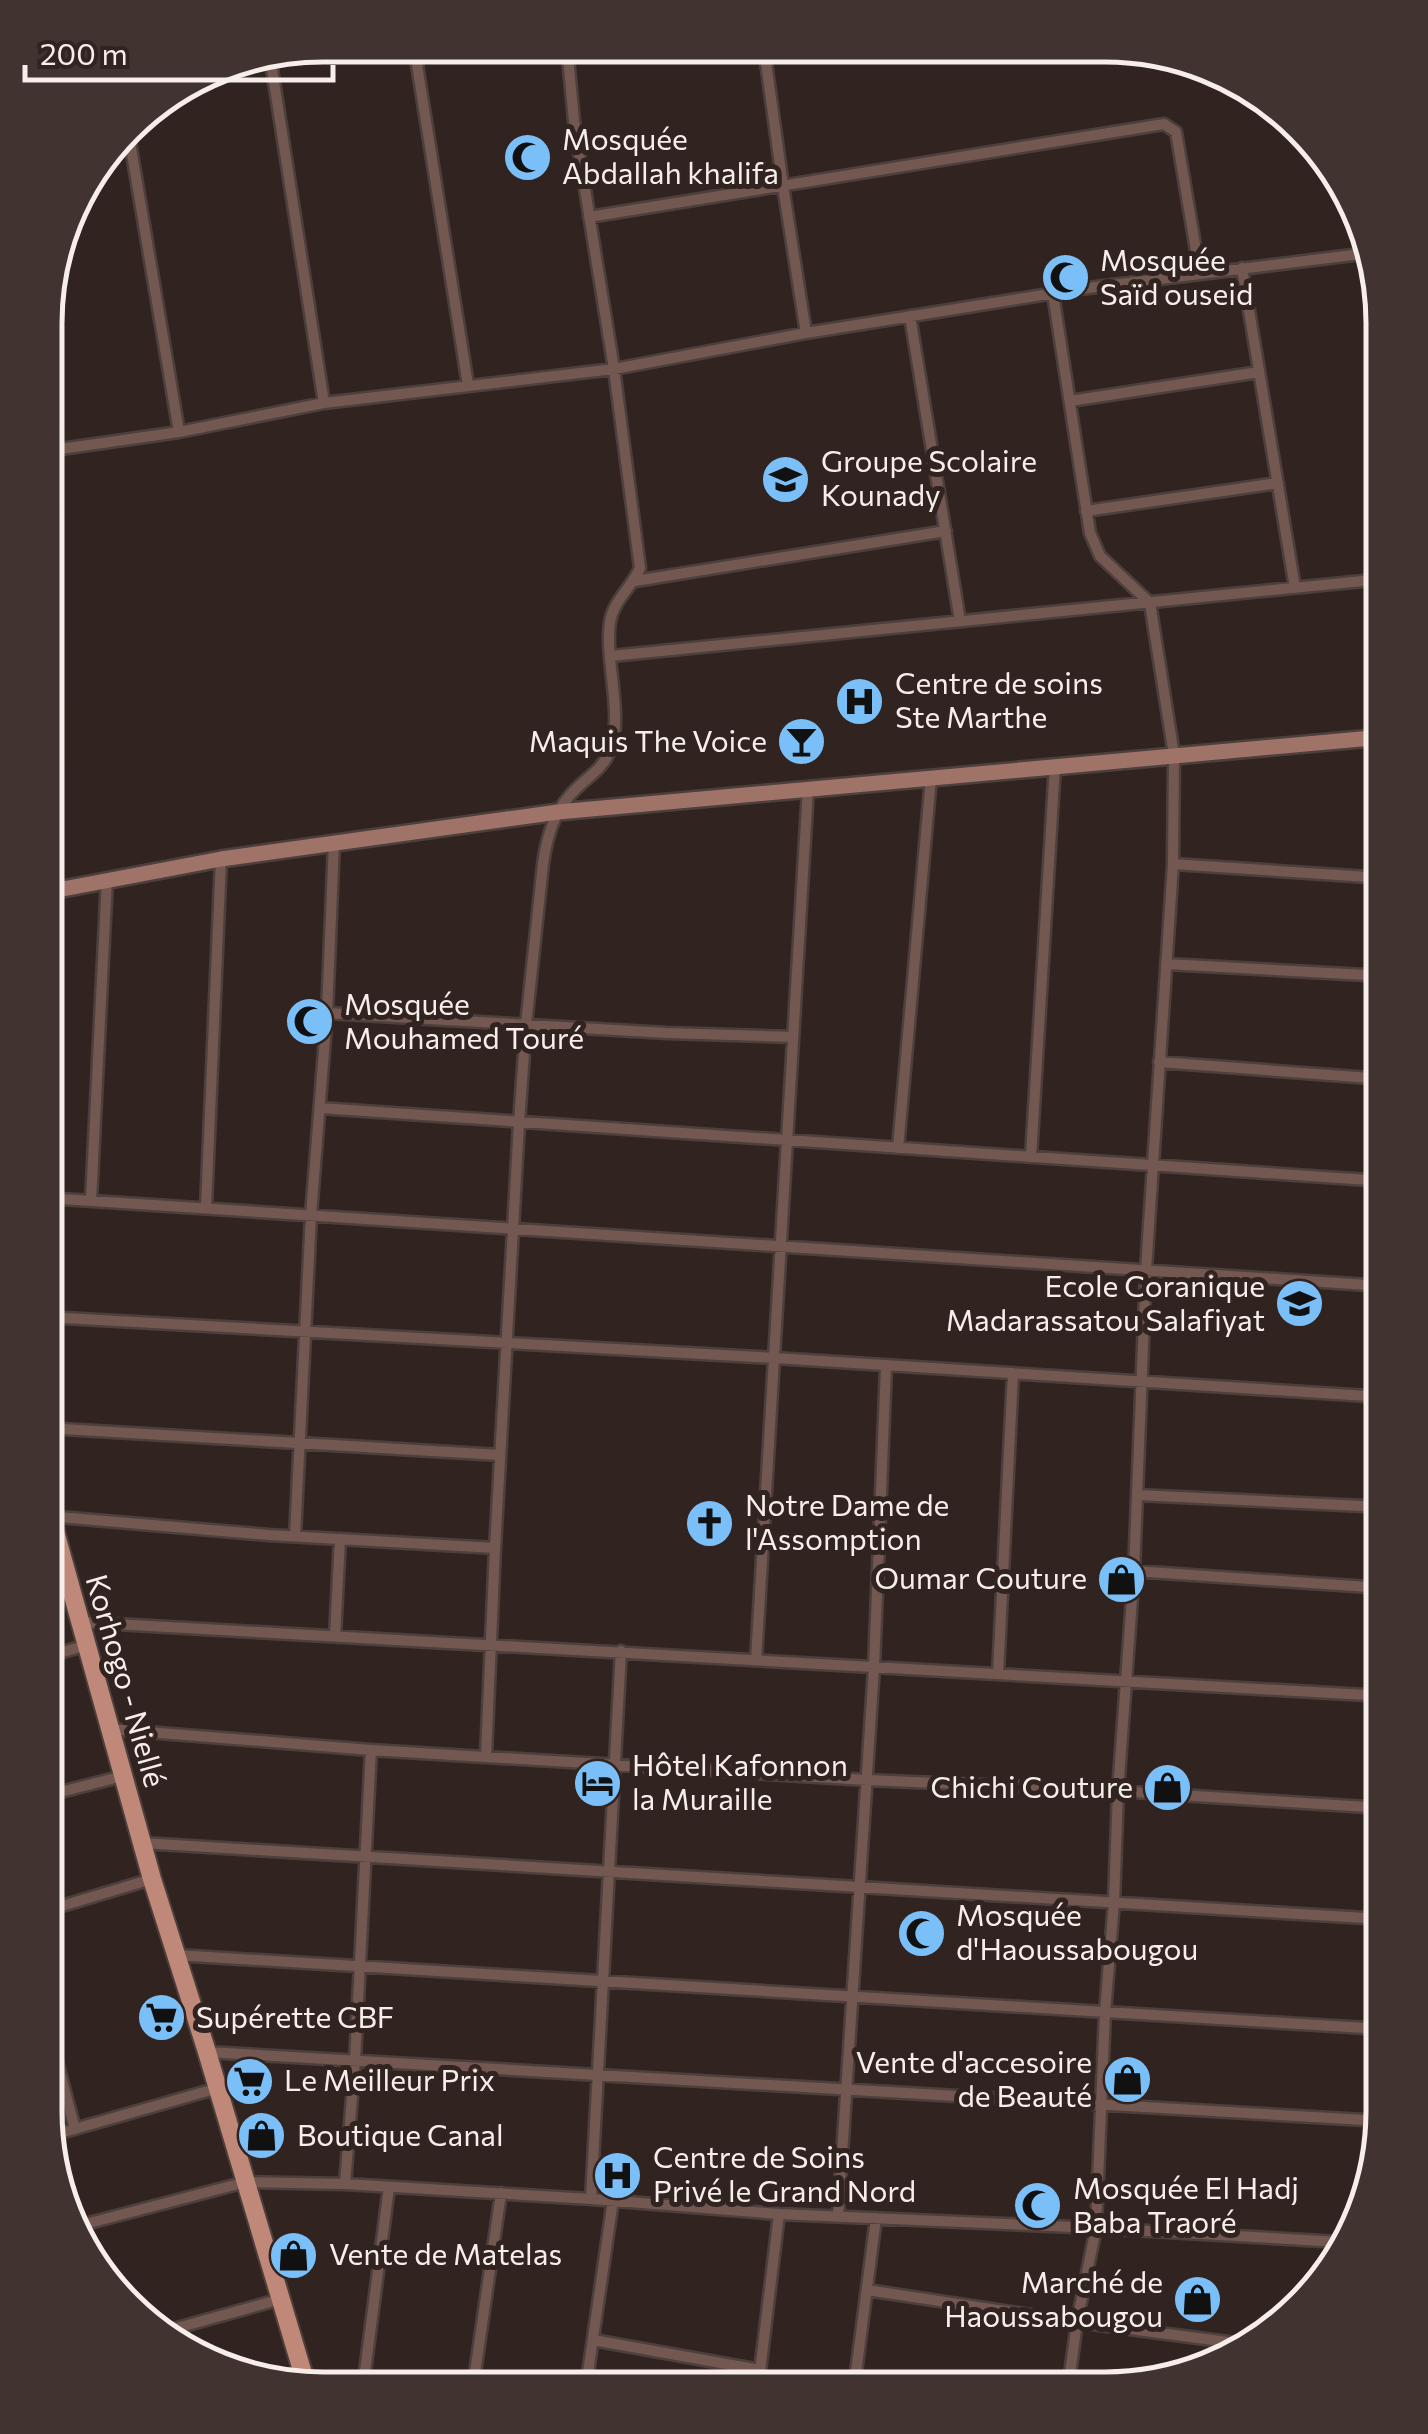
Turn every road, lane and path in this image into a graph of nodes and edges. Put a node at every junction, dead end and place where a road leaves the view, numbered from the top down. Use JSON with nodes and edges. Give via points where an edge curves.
{"nodes":[{"id":1,"x":766,"y":62,"type":"edge"},
{"id":2,"x":417,"y":63,"type":"edge"},
{"id":3,"x":569,"y":63,"type":"edge"},
{"id":4,"x":272,"y":68,"type":"edge"},
{"id":5,"x":131,"y":148,"type":"edge"},
{"id":6,"x":783,"y":186,"type":"junction"},
{"id":7,"x":589,"y":218,"type":"junction"},
{"id":8,"x":1356,"y":254,"type":"edge"},
{"id":9,"x":1242,"y":268,"type":"junction"},
{"id":10,"x":1200,"y":274,"type":"junction"},
{"id":11,"x":1054,"y":294,"type":"junction"},
{"id":12,"x":910,"y":316,"type":"junction"},
{"id":13,"x":806,"y":333,"type":"junction"},
{"id":14,"x":614,"y":369,"type":"junction"},
{"id":15,"x":1259,"y":372,"type":"junction"},
{"id":16,"x":468,"y":385,"type":"junction"},
{"id":17,"x":324,"y":402,"type":"junction"},
{"id":18,"x":1070,"y":402,"type":"junction"},
{"id":19,"x":178,"y":432,"type":"junction"},
{"id":20,"x":63,"y":449,"type":"edge"},
{"id":21,"x":1278,"y":483,"type":"junction"},
{"id":22,"x":1086,"y":511,"type":"junction"},
{"id":23,"x":946,"y":531,"type":"junction"},
{"id":24,"x":634,"y":581,"type":"junction"},
{"id":25,"x":1366,"y":581,"type":"edge"},
{"id":26,"x":1295,"y":588,"type":"junction"},
{"id":27,"x":1150,"y":602,"type":"junction"},
{"id":28,"x":960,"y":621,"type":"junction"},
{"id":29,"x":611,"y":656,"type":"junction"},
{"id":30,"x":1366,"y":738,"type":"edge"},
{"id":31,"x":1174,"y":755,"type":"junction"},
{"id":32,"x":1055,"y":765,"type":"junction"},
{"id":33,"x":931,"y":778,"type":"junction"},
{"id":34,"x":808,"y":789,"type":"junction"},
{"id":35,"x":558,"y":812,"type":"junction"},
{"id":36,"x":334,"y":842,"type":"junction"},
{"id":37,"x":221,"y":859,"type":"junction"},
{"id":38,"x":1173,"y":864,"type":"junction"},
{"id":39,"x":1366,"y":877,"type":"edge"},
{"id":40,"x":107,"y":879,"type":"junction"},
{"id":41,"x":63,"y":888,"type":"edge"},
{"id":42,"x":1166,"y":964,"type":"junction"},
{"id":43,"x":1366,"y":975,"type":"edge"},
{"id":44,"x":327,"y":1013,"type":"junction"},
{"id":45,"x":526,"y":1025,"type":"junction"},
{"id":46,"x":793,"y":1037,"type":"junction"},
{"id":47,"x":1159,"y":1062,"type":"junction"},
{"id":48,"x":1366,"y":1078,"type":"edge"},
{"id":49,"x":320,"y":1108,"type":"junction"},
{"id":50,"x":519,"y":1124,"type":"junction"},
{"id":51,"x":787,"y":1140,"type":"junction"},
{"id":52,"x":898,"y":1148,"type":"junction"},
{"id":53,"x":1032,"y":1157,"type":"junction"},
{"id":54,"x":1154,"y":1165,"type":"junction"},
{"id":55,"x":1366,"y":1180,"type":"edge"},
{"id":56,"x":63,"y":1199,"type":"edge"},
{"id":57,"x":91,"y":1200,"type":"junction"},
{"id":58,"x":206,"y":1207,"type":"junction"},
{"id":59,"x":311,"y":1214,"type":"junction"},
{"id":60,"x":514,"y":1227,"type":"junction"},
{"id":61,"x":782,"y":1245,"type":"junction"},
{"id":62,"x":1146,"y":1270,"type":"junction"},
{"id":63,"x":1365,"y":1285,"type":"edge"},
{"id":64,"x":63,"y":1318,"type":"edge"},
{"id":65,"x":305,"y":1331,"type":"junction"},
{"id":66,"x":507,"y":1343,"type":"junction"},
{"id":67,"x":775,"y":1358,"type":"junction"},
{"id":68,"x":886,"y":1366,"type":"junction"},
{"id":69,"x":1013,"y":1373,"type":"junction"},
{"id":70,"x":1144,"y":1382,"type":"junction"},
{"id":71,"x":1365,"y":1396,"type":"edge"},
{"id":72,"x":63,"y":1429,"type":"edge"},
{"id":73,"x":301,"y":1444,"type":"junction"},
{"id":74,"x":500,"y":1455,"type":"junction"},
{"id":75,"x":1138,"y":1494,"type":"junction"},
{"id":76,"x":1365,"y":1506,"type":"edge"},
{"id":77,"x":63,"y":1512,"type":"edge"},
{"id":78,"x":295,"y":1536,"type":"junction"},
{"id":79,"x":340,"y":1539,"type":"junction"},
{"id":80,"x":494,"y":1548,"type":"junction"},
{"id":81,"x":63,"y":1564,"type":"edge"},
{"id":82,"x":1134,"y":1571,"type":"junction"},
{"id":83,"x":1365,"y":1587,"type":"edge"},
{"id":84,"x":80,"y":1622,"type":"junction"},
{"id":85,"x":335,"y":1636,"type":"junction"},
{"id":86,"x":490,"y":1644,"type":"junction"},
{"id":87,"x":87,"y":1645,"type":"junction"},
{"id":88,"x":621,"y":1651,"type":"junction"},
{"id":89,"x":63,"y":1652,"type":"edge"},
{"id":90,"x":756,"y":1660,"type":"junction"},
{"id":91,"x":874,"y":1666,"type":"junction"},
{"id":92,"x":998,"y":1674,"type":"junction"},
{"id":93,"x":1126,"y":1682,"type":"junction"},
{"id":94,"x":1365,"y":1695,"type":"edge"},
{"id":95,"x":110,"y":1729,"type":"junction"},
{"id":96,"x":371,"y":1750,"type":"junction"},
{"id":97,"x":486,"y":1756,"type":"junction"},
{"id":98,"x":616,"y":1764,"type":"junction"},
{"id":99,"x":123,"y":1776,"type":"junction"},
{"id":100,"x":867,"y":1780,"type":"junction"},
{"id":101,"x":63,"y":1792,"type":"edge"},
{"id":102,"x":1118,"y":1792,"type":"junction"},
{"id":103,"x":1365,"y":1807,"type":"edge"},
{"id":104,"x":142,"y":1843,"type":"junction"},
{"id":105,"x":367,"y":1856,"type":"junction"},
{"id":106,"x":610,"y":1870,"type":"junction"},
{"id":107,"x":152,"y":1879,"type":"junction"},
{"id":108,"x":859,"y":1886,"type":"junction"},
{"id":109,"x":1114,"y":1902,"type":"junction"},
{"id":110,"x":63,"y":1906,"type":"edge"},
{"id":111,"x":1365,"y":1918,"type":"edge"},
{"id":112,"x":175,"y":1955,"type":"junction"},
{"id":113,"x":360,"y":1966,"type":"junction"},
{"id":114,"x":603,"y":1980,"type":"junction"},
{"id":115,"x":852,"y":1996,"type":"junction"},
{"id":116,"x":1104,"y":2012,"type":"junction"},
{"id":117,"x":1365,"y":2028,"type":"edge"},
{"id":118,"x":207,"y":2052,"type":"junction"},
{"id":119,"x":355,"y":2060,"type":"junction"},
{"id":120,"x":598,"y":2075,"type":"junction"},
{"id":121,"x":63,"y":2086,"type":"edge"},
{"id":122,"x":218,"y":2088,"type":"junction"},
{"id":123,"x":846,"y":2089,"type":"junction"},
{"id":124,"x":1100,"y":2104,"type":"junction"},
{"id":125,"x":1365,"y":2120,"type":"edge"},
{"id":126,"x":74,"y":2128,"type":"junction"},
{"id":127,"x":64,"y":2131,"type":"edge"},
{"id":128,"x":246,"y":2182,"type":"junction"},
{"id":129,"x":345,"y":2184,"type":"junction"},
{"id":130,"x":389,"y":2187,"type":"junction"},
{"id":131,"x":501,"y":2194,"type":"junction"},
{"id":132,"x":591,"y":2198,"type":"junction"},
{"id":133,"x":613,"y":2200,"type":"junction"},
{"id":134,"x":780,"y":2214,"type":"junction"},
{"id":135,"x":838,"y":2216,"type":"junction"},
{"id":136,"x":876,"y":2218,"type":"junction"},
{"id":137,"x":88,"y":2223,"type":"edge"},
{"id":138,"x":1096,"y":2228,"type":"junction"},
{"id":139,"x":1330,"y":2241,"type":"edge"},
{"id":140,"x":867,"y":2290,"type":"junction"},
{"id":141,"x":281,"y":2299,"type":"junction"},
{"id":142,"x":1077,"y":2322,"type":"junction"},
{"id":143,"x":179,"y":2328,"type":"edge"},
{"id":144,"x":593,"y":2340,"type":"junction"},
{"id":145,"x":1226,"y":2342,"type":"edge"},
{"id":146,"x":302,"y":2370,"type":"edge"},
{"id":147,"x":760,"y":2370,"type":"joint"},
{"id":148,"x":365,"y":2372,"type":"edge"},
{"id":149,"x":474,"y":2372,"type":"edge"},
{"id":150,"x":588,"y":2372,"type":"edge"},
{"id":151,"x":856,"y":2372,"type":"edge"},
{"id":152,"x":1070,"y":2372,"type":"edge"}],
"edges":[{"from":1,"to":6,"type":"street"},
{"from":2,"to":16,"type":"street"},
{"from":3,"to":7,"type":"street"},
{"from":4,"to":17,"type":"street"},
{"from":5,"to":19,"type":"street"},
{"from":6,"to":7,"type":"street"},
{"from":6,"to":10,"type":"street","via":[[1164,124],[1176,132]]},
{"from":6,"to":13,"type":"street"},
{"from":7,"to":14,"type":"street"},
{"from":8,"to":9,"type":"street"},
{"from":9,"to":10,"type":"street"},
{"from":9,"to":15,"type":"street"},
{"from":10,"to":11,"type":"street"},
{"from":11,"to":12,"type":"street"},
{"from":11,"to":18,"type":"street"},
{"from":12,"to":13,"type":"street"},
{"from":12,"to":23,"type":"street"},
{"from":13,"to":14,"type":"street"},
{"from":14,"to":16,"type":"street"},
{"from":14,"to":24,"type":"street","via":[[640,568]]},
{"from":15,"to":18,"type":"street"},
{"from":15,"to":21,"type":"street"},
{"from":16,"to":17,"type":"street"},
{"from":17,"to":19,"type":"street"},
{"from":18,"to":22,"type":"street"},
{"from":19,"to":20,"type":"street"},
{"from":21,"to":22,"type":"street"},
{"from":21,"to":26,"type":"street"},
{"from":22,"to":27,"type":"street","via":[[1100,556]]},
{"from":23,"to":24,"type":"street"},
{"from":23,"to":28,"type":"street"},
{"from":24,"to":29,"type":"street","via":[[610,623]]},
{"from":25,"to":26,"type":"street"},
{"from":26,"to":27,"type":"street"},
{"from":27,"to":28,"type":"street"},
{"from":27,"to":31,"type":"street"},
{"from":28,"to":29,"type":"street"},
{"from":29,"to":35,"type":"street","via":[[610,750]]},
{"from":30,"to":31,"type":"street"},
{"from":31,"to":32,"type":"street"},
{"from":31,"to":38,"type":"street"},
{"from":32,"to":33,"type":"street"},
{"from":32,"to":53,"type":"street"},
{"from":33,"to":34,"type":"street"},
{"from":33,"to":52,"type":"street"},
{"from":34,"to":35,"type":"street"},
{"from":34,"to":46,"type":"street"},
{"from":35,"to":36,"type":"street"},
{"from":35,"to":45,"type":"street","via":[[544,850]]},
{"from":36,"to":37,"type":"street"},
{"from":36,"to":44,"type":"street"},
{"from":37,"to":40,"type":"street"},
{"from":37,"to":58,"type":"street"},
{"from":38,"to":39,"type":"street"},
{"from":38,"to":42,"type":"street"},
{"from":40,"to":41,"type":"street"},
{"from":40,"to":57,"type":"street"},
{"from":42,"to":43,"type":"street"},
{"from":42,"to":47,"type":"street"},
{"from":44,"to":45,"type":"street"},
{"from":44,"to":49,"type":"street"},
{"from":45,"to":46,"type":"street"},
{"from":45,"to":50,"type":"street"},
{"from":46,"to":51,"type":"street"},
{"from":47,"to":48,"type":"street"},
{"from":47,"to":54,"type":"street"},
{"from":49,"to":50,"type":"street"},
{"from":49,"to":59,"type":"street"},
{"from":50,"to":51,"type":"street"},
{"from":50,"to":60,"type":"street"},
{"from":51,"to":52,"type":"street"},
{"from":51,"to":61,"type":"street"},
{"from":52,"to":53,"type":"street"},
{"from":53,"to":54,"type":"street"},
{"from":54,"to":55,"type":"street"},
{"from":54,"to":62,"type":"street"},
{"from":56,"to":57,"type":"street"},
{"from":57,"to":58,"type":"street"},
{"from":58,"to":59,"type":"street"},
{"from":59,"to":60,"type":"street"},
{"from":59,"to":65,"type":"street"},
{"from":60,"to":61,"type":"street"},
{"from":60,"to":66,"type":"street"},
{"from":61,"to":62,"type":"street"},
{"from":61,"to":67,"type":"street"},
{"from":62,"to":63,"type":"street"},
{"from":62,"to":70,"type":"street"},
{"from":64,"to":65,"type":"street"},
{"from":65,"to":66,"type":"street"},
{"from":65,"to":73,"type":"street"},
{"from":66,"to":67,"type":"street"},
{"from":66,"to":74,"type":"street"},
{"from":67,"to":68,"type":"street"},
{"from":67,"to":90,"type":"street"},
{"from":68,"to":69,"type":"street"},
{"from":68,"to":91,"type":"street"},
{"from":69,"to":70,"type":"street"},
{"from":69,"to":92,"type":"street"},
{"from":70,"to":71,"type":"street"},
{"from":70,"to":75,"type":"street"},
{"from":72,"to":73,"type":"street"},
{"from":73,"to":74,"type":"street"},
{"from":73,"to":78,"type":"street"},
{"from":74,"to":80,"type":"street"},
{"from":75,"to":76,"type":"street"},
{"from":75,"to":82,"type":"street"},
{"from":77,"to":78,"type":"street"},
{"from":78,"to":79,"type":"street"},
{"from":79,"to":80,"type":"street"},
{"from":79,"to":85,"type":"street"},
{"from":80,"to":86,"type":"street"},
{"from":81,"to":84,"type":"main road","name":"Korhogo - Niellé"},
{"from":82,"to":83,"type":"street"},
{"from":82,"to":93,"type":"street"},
{"from":84,"to":85,"type":"street"},
{"from":84,"to":87,"type":"main road","name":"Korhogo - Niellé"},
{"from":85,"to":86,"type":"street"},
{"from":86,"to":88,"type":"street"},
{"from":86,"to":97,"type":"street"},
{"from":87,"to":89,"type":"street"},
{"from":87,"to":95,"type":"main road","name":"Korhogo - Niellé"},
{"from":88,"to":90,"type":"street"},
{"from":88,"to":98,"type":"street"},
{"from":90,"to":91,"type":"street"},
{"from":91,"to":92,"type":"street"},
{"from":91,"to":100,"type":"street"},
{"from":92,"to":93,"type":"street"},
{"from":93,"to":94,"type":"street"},
{"from":93,"to":102,"type":"street"},
{"from":95,"to":96,"type":"street"},
{"from":95,"to":99,"type":"main road","name":"Korhogo - Niellé"},
{"from":96,"to":97,"type":"street"},
{"from":96,"to":105,"type":"street"},
{"from":97,"to":98,"type":"street"},
{"from":98,"to":100,"type":"street"},
{"from":98,"to":106,"type":"street"},
{"from":99,"to":101,"type":"street"},
{"from":99,"to":104,"type":"main road","name":"Korhogo - Niellé"},
{"from":100,"to":102,"type":"street"},
{"from":100,"to":108,"type":"street"},
{"from":102,"to":103,"type":"street"},
{"from":102,"to":109,"type":"street"},
{"from":104,"to":105,"type":"street"},
{"from":104,"to":107,"type":"main road","name":"Korhogo - Niellé"},
{"from":105,"to":106,"type":"street"},
{"from":105,"to":113,"type":"street"},
{"from":106,"to":108,"type":"street"},
{"from":106,"to":114,"type":"street"},
{"from":107,"to":110,"type":"street"},
{"from":107,"to":112,"type":"main road","name":"Korhogo - Niellé"},
{"from":108,"to":109,"type":"street"},
{"from":108,"to":115,"type":"street"},
{"from":109,"to":111,"type":"street"},
{"from":109,"to":116,"type":"street"},
{"from":112,"to":113,"type":"street"},
{"from":112,"to":118,"type":"main road","name":"Korhogo - Niellé"},
{"from":113,"to":114,"type":"street"},
{"from":113,"to":119,"type":"street"},
{"from":114,"to":115,"type":"street"},
{"from":114,"to":120,"type":"street"},
{"from":115,"to":116,"type":"street"},
{"from":115,"to":123,"type":"street"},
{"from":116,"to":117,"type":"street"},
{"from":116,"to":124,"type":"street"},
{"from":118,"to":119,"type":"street"},
{"from":118,"to":122,"type":"main road","name":"Korhogo - Niellé"},
{"from":119,"to":120,"type":"street"},
{"from":119,"to":129,"type":"street"},
{"from":120,"to":123,"type":"street"},
{"from":120,"to":132,"type":"street"},
{"from":121,"to":126,"type":"street"},
{"from":122,"to":126,"type":"street"},
{"from":122,"to":128,"type":"main road","name":"Korhogo - Niellé"},
{"from":123,"to":124,"type":"street"},
{"from":123,"to":135,"type":"street"},
{"from":124,"to":125,"type":"street"},
{"from":124,"to":138,"type":"street"},
{"from":126,"to":127,"type":"street"},
{"from":128,"to":129,"type":"street"},
{"from":128,"to":137,"type":"street"},
{"from":128,"to":141,"type":"main road","name":"Korhogo - Niellé"},
{"from":129,"to":130,"type":"street"},
{"from":130,"to":131,"type":"street"},
{"from":130,"to":148,"type":"street"},
{"from":131,"to":132,"type":"street"},
{"from":131,"to":149,"type":"street"},
{"from":132,"to":133,"type":"street"},
{"from":133,"to":134,"type":"street"},
{"from":133,"to":144,"type":"street"},
{"from":134,"to":135,"type":"street"},
{"from":134,"to":147,"type":"street"},
{"from":135,"to":136,"type":"street"},
{"from":136,"to":138,"type":"street"},
{"from":136,"to":140,"type":"street"},
{"from":138,"to":139,"type":"street"},
{"from":138,"to":142,"type":"street"},
{"from":140,"to":142,"type":"street"},
{"from":140,"to":151,"type":"street"},
{"from":141,"to":143,"type":"street"},
{"from":141,"to":146,"type":"main road","name":"Korhogo - Niellé"},
{"from":142,"to":145,"type":"street"},
{"from":142,"to":152,"type":"street"},
{"from":144,"to":147,"type":"street"},
{"from":144,"to":150,"type":"street"}]}
